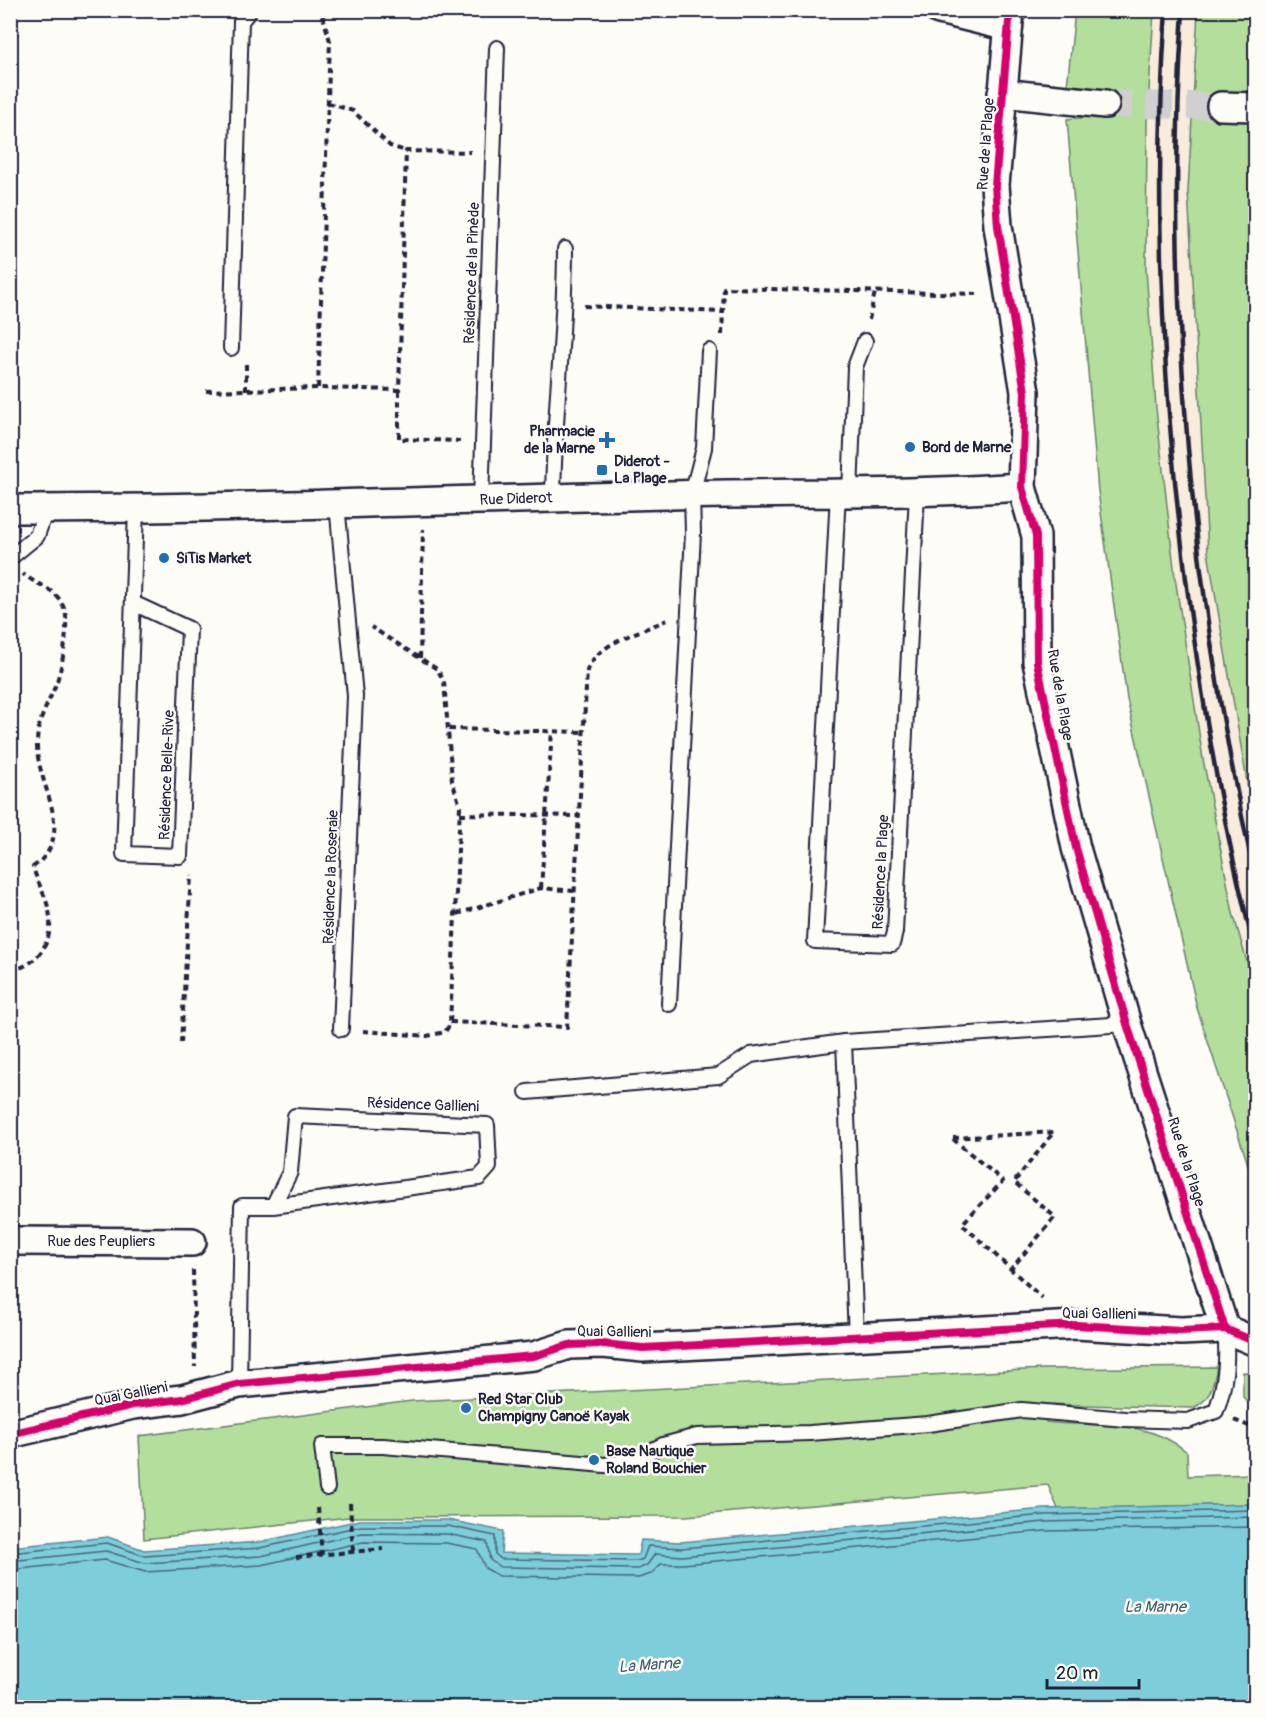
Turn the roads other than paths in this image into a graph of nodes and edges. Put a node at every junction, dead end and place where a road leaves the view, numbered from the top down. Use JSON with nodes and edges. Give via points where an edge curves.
{"nodes":[{"id":1,"x":250,"y":10,"type":"edge"},
{"id":2,"x":939,"y":10,"type":"edge"},
{"id":3,"x":1009,"y":19,"type":"edge"},
{"id":4,"x":497,"y":48,"type":"dead end"},
{"id":5,"x":1002,"y":93,"type":"junction"},
{"id":6,"x":1105,"y":104,"type":"tunnel mouth"},
{"id":7,"x":1221,"y":106,"type":"tunnel mouth"},
{"id":8,"x":1256,"y":107,"type":"edge"},
{"id":9,"x":565,"y":249,"type":"dead end"},
{"id":10,"x":865,"y":341,"type":"road end"},
{"id":11,"x":231,"y":348,"type":"dead end"},
{"id":12,"x":709,"y":351,"type":"road end"},
{"id":13,"x":1022,"y":487,"type":"junction"},
{"id":14,"x":917,"y":492,"type":"junction"},
{"id":15,"x":844,"y":493,"type":"junction"},
{"id":16,"x":692,"y":494,"type":"junction"},
{"id":17,"x":553,"y":498,"type":"junction"},
{"id":18,"x":481,"y":500,"type":"junction"},
{"id":19,"x":337,"y":504,"type":"junction"},
{"id":20,"x":10,"y":509,"type":"edge"},
{"id":21,"x":46,"y":509,"type":"junction"},
{"id":22,"x":136,"y":509,"type":"junction"},
{"id":23,"x":10,"y":558,"type":"edge"},
{"id":24,"x":133,"y":603,"type":"junction"},
{"id":25,"x":669,"y":1004,"type":"dead end"},
{"id":26,"x":1127,"y":1024,"type":"junction"},
{"id":27,"x":341,"y":1029,"type":"road end"},
{"id":28,"x":844,"y":1042,"type":"junction"},
{"id":29,"x":527,"y":1092,"type":"dead end"},
{"id":30,"x":273,"y":1206,"type":"junction"},
{"id":31,"x":10,"y":1241,"type":"edge"},
{"id":32,"x":192,"y":1242,"type":"road end"},
{"id":33,"x":1225,"y":1329,"type":"junction"},
{"id":34,"x":856,"y":1337,"type":"junction"},
{"id":35,"x":1256,"y":1342,"type":"edge"},
{"id":36,"x":238,"y":1384,"type":"junction"},
{"id":37,"x":10,"y":1434,"type":"edge"},
{"id":38,"x":327,"y":1488,"type":"dead end"}],
"edges":[{"from":1,"to":11,"type":"lane","via":[[241,21]]},
{"from":2,"to":3,"type":"street"},
{"from":3,"to":5,"type":"street","name":"Rue de la Plage"},
{"from":4,"to":18,"type":"lane","name":"Résidence de la Pinède"},
{"from":5,"to":6,"type":"street"},
{"from":5,"to":13,"type":"street","name":"Rue de la Plage","via":[[995,185],[1025,392]]},
{"from":7,"to":8,"type":"street"},
{"from":9,"to":17,"type":"lane"},
{"from":10,"to":15,"type":"lane","via":[[855,367]]},
{"from":12,"to":16,"type":"lane","via":[[704,448]]},
{"from":13,"to":14,"type":"street","name":"Rue Diderot"},
{"from":13,"to":26,"type":"street","name":"Rue de la Plage","via":[[1036,536],[1037,662],[1076,848]]},
{"from":14,"to":15,"type":"street","name":"Rue Diderot"},
{"from":14,"to":15,"type":"lane","name":"Résidence la Plage","via":[[892,944],[815,941]]},
{"from":15,"to":16,"type":"street","name":"Rue Diderot"},
{"from":16,"to":17,"type":"street","name":"Rue Diderot"},
{"from":16,"to":25,"type":"lane"},
{"from":17,"to":18,"type":"street","name":"Rue Diderot"},
{"from":18,"to":19,"type":"street","name":"Rue Diderot"},
{"from":19,"to":22,"type":"street","name":"Rue Diderot"},
{"from":19,"to":27,"type":"lane","name":"Résidence la Roseraie","via":[[355,696]]},
{"from":20,"to":21,"type":"street","name":"Rue Diderot"},
{"from":21,"to":22,"type":"street","name":"Rue Diderot"},
{"from":21,"to":23,"type":"lane","via":[[38,536]]},
{"from":22,"to":24,"type":"lane","name":"Résidence Belle-Rive"},
{"from":24,"to":24,"type":"lane","name":"Résidence Belle-Rive","via":[[124,854],[180,856],[189,629]]},
{"from":26,"to":28,"type":"lane"},
{"from":26,"to":33,"type":"street","name":"Rue de la Plage"},
{"from":28,"to":29,"type":"lane","via":[[751,1055],[718,1076]]},
{"from":28,"to":34,"type":"lane"},
{"from":30,"to":30,"type":"lane","name":"Résidence Gallieni","via":[[290,1172],[295,1116],[487,1125],[489,1167],[479,1178]]},
{"from":30,"to":36,"type":"lane","name":"Résidence Gallieni","via":[[242,1206]]},
{"from":31,"to":32,"type":"street","name":"Rue des Peupliers"},
{"from":33,"to":34,"type":"street","name":"Quai Gallieni","via":[[1057,1326]]},
{"from":33,"to":35,"type":"street"},
{"from":33,"to":38,"type":"lane","via":[[1225,1385],[1216,1411],[1188,1421],[1022,1410],[928,1424],[697,1436],[663,1444],[628,1462],[605,1465],[383,1446],[322,1446]]},
{"from":34,"to":36,"type":"street","name":"Quai Gallieni","via":[[643,1348],[569,1345],[534,1356]]},
{"from":36,"to":37,"type":"street","name":"Quai Gallieni"}]}
